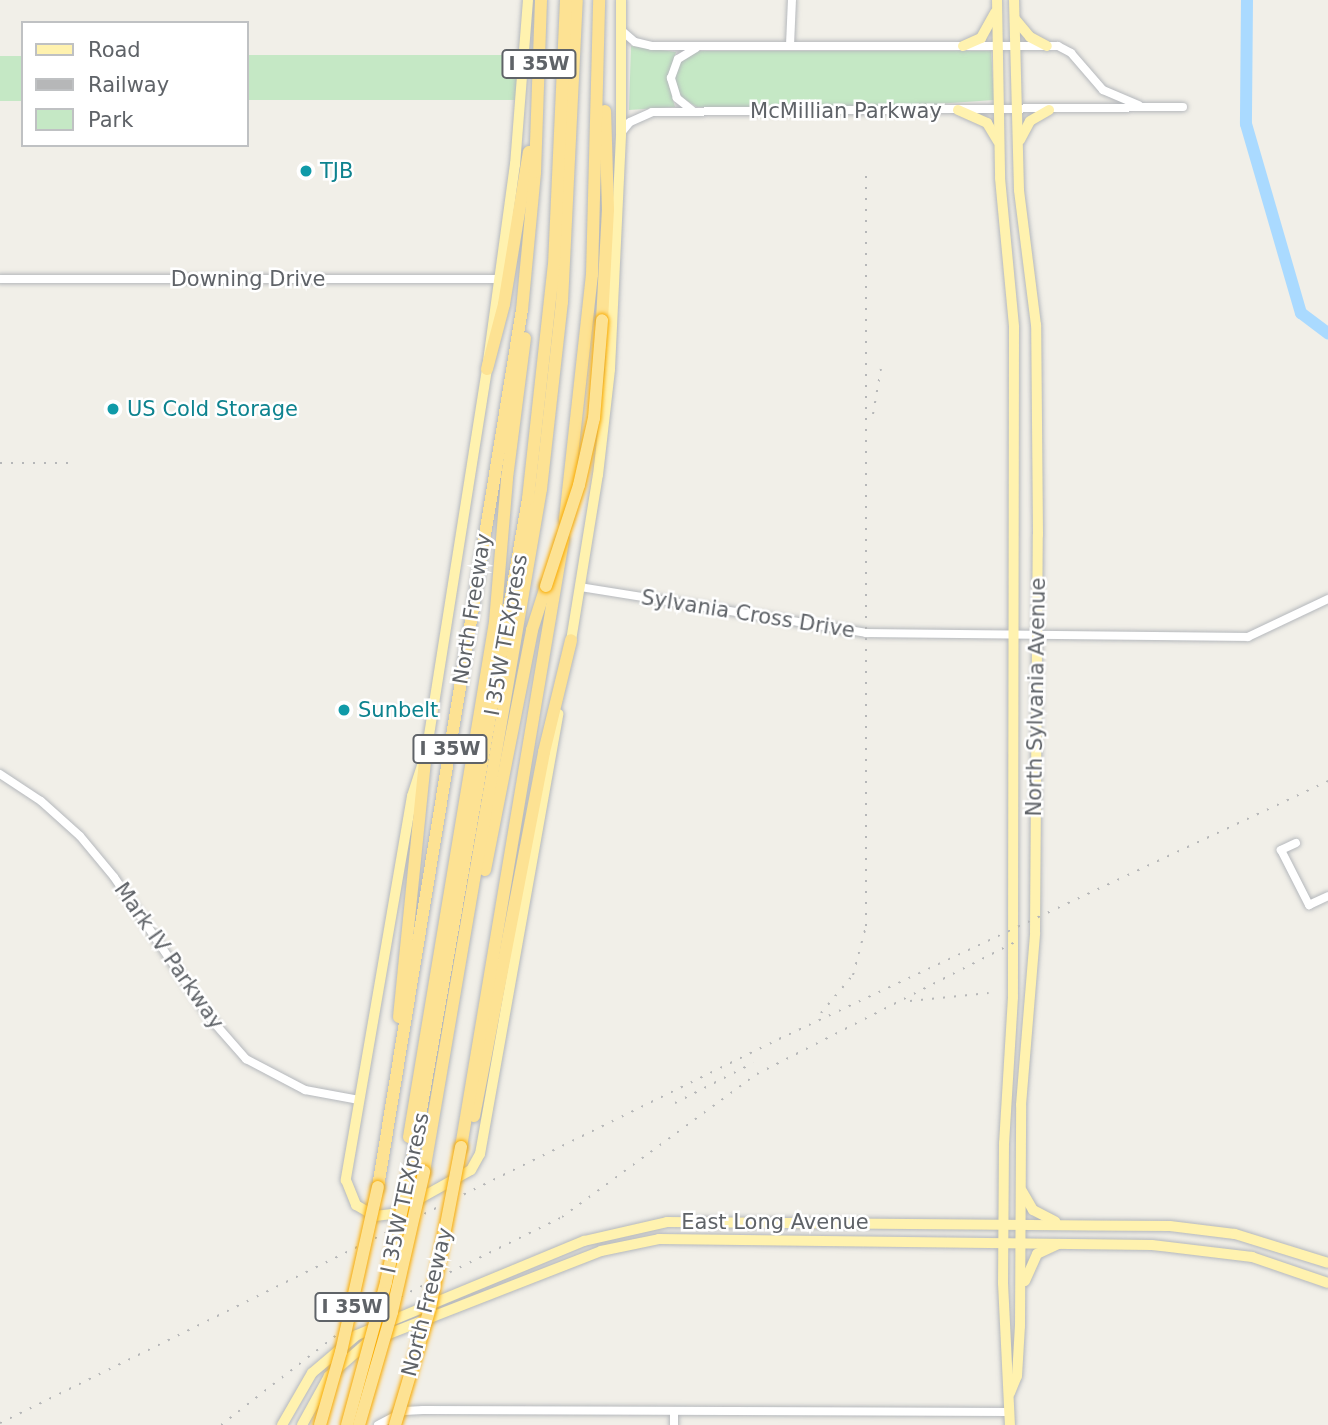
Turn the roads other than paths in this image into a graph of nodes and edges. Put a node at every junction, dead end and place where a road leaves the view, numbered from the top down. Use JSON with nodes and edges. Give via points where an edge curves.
{"nodes":[{"id":1,"x":528,"y":0,"type":"edge"},
{"id":2,"x":541,"y":0,"type":"edge"},
{"id":3,"x":566,"y":0,"type":"edge"},
{"id":4,"x":577,"y":0,"type":"edge"},
{"id":5,"x":621,"y":0,"type":"edge"},
{"id":6,"x":792,"y":0,"type":"edge"},
{"id":7,"x":1014,"y":0,"type":"edge"},
{"id":8,"x":599,"y":1,"type":"edge"},
{"id":9,"x":997,"y":4,"type":"edge"},
{"id":10,"x":1014,"y":18,"type":"junction"},
{"id":11,"x":621,"y":30,"type":"junction"},
{"id":12,"x":790,"y":45,"type":"junction"},
{"id":13,"x":702,"y":46,"type":"junction"},
{"id":14,"x":964,"y":46,"type":"junction"},
{"id":15,"x":999,"y":46,"type":"junction"},
{"id":16,"x":1015,"y":46,"type":"junction"},
{"id":17,"x":1047,"y":46,"type":"junction"},
{"id":18,"x":1183,"y":107,"type":"dead end"},
{"id":19,"x":1146,"y":108,"type":"junction"},
{"id":20,"x":958,"y":110,"type":"junction"},
{"id":21,"x":1049,"y":110,"type":"junction"},
{"id":22,"x":693,"y":111,"type":"junction"},
{"id":23,"x":1000,"y":111,"type":"junction"},
{"id":24,"x":1017,"y":111,"type":"junction"},
{"id":25,"x":537,"y":129,"type":"junction"},
{"id":26,"x":621,"y":132,"type":"junction"},
{"id":27,"x":1000,"y":146,"type":"junction"},
{"id":28,"x":1017,"y":153,"type":"junction"},
{"id":29,"x":0,"y":279,"type":"edge"},
{"id":30,"x":496,"y":279,"type":"junction"},
{"id":31,"x":522,"y":310,"type":"junction"},
{"id":32,"x":487,"y":369,"type":"junction"},
{"id":33,"x":1037,"y":381,"type":"junction"},
{"id":34,"x":1014,"y":382,"type":"junction"},
{"id":35,"x":580,"y":586,"type":"junction"},
{"id":36,"x":1328,"y":599,"type":"edge"},
{"id":37,"x":1011,"y":632,"type":"junction"},
{"id":38,"x":1037,"y":633,"type":"junction"},
{"id":39,"x":571,"y":640,"type":"junction"},
{"id":40,"x":426,"y":752,"type":"junction"},
{"id":41,"x":0,"y":774,"type":"edge"},
{"id":42,"x":1296,"y":843,"type":"dead end"},
{"id":43,"x":1328,"y":896,"type":"edge"},
{"id":44,"x":455,"y":1011,"type":"junction"},
{"id":45,"x":1029,"y":1036,"type":"junction"},
{"id":46,"x":1010,"y":1038,"type":"junction"},
{"id":47,"x":398,"y":1066,"type":"junction"},
{"id":48,"x":359,"y":1100,"type":"junction"},
{"id":49,"x":465,"y":1146,"type":"junction"},
{"id":50,"x":407,"y":1174,"type":"junction"},
{"id":51,"x":1021,"y":1187,"type":"junction"},
{"id":52,"x":800,"y":1222,"type":"junction"},
{"id":53,"x":1004,"y":1223,"type":"junction"},
{"id":54,"x":1021,"y":1223,"type":"junction"},
{"id":55,"x":1061,"y":1223,"type":"junction"},
{"id":56,"x":800,"y":1239,"type":"junction"},
{"id":57,"x":1003,"y":1241,"type":"junction"},
{"id":58,"x":1021,"y":1241,"type":"junction"},
{"id":59,"x":1073,"y":1242,"type":"junction"},
{"id":60,"x":1275,"y":1245,"type":"junction"},
{"id":61,"x":1269,"y":1262,"type":"junction"},
{"id":62,"x":1328,"y":1263,"type":"edge"},
{"id":63,"x":512,"y":1269,"type":"junction"},
{"id":64,"x":518,"y":1282,"type":"junction"},
{"id":65,"x":1328,"y":1283,"type":"edge"},
{"id":66,"x":452,"y":1293,"type":"junction"},
{"id":67,"x":455,"y":1306,"type":"junction"},
{"id":68,"x":1020,"y":1322,"type":"junction"},
{"id":69,"x":1005,"y":1326,"type":"junction"},
{"id":70,"x":1010,"y":1393,"type":"junction"},
{"id":71,"x":674,"y":1412,"type":"junction"},
{"id":72,"x":1010,"y":1412,"type":"junction"},
{"id":73,"x":282,"y":1425,"type":"edge"},
{"id":74,"x":302,"y":1425,"type":"edge"},
{"id":75,"x":320,"y":1425,"type":"edge"},
{"id":76,"x":346,"y":1425,"type":"edge"},
{"id":77,"x":359,"y":1425,"type":"edge"},
{"id":78,"x":378,"y":1425,"type":"edge"},
{"id":79,"x":395,"y":1425,"type":"edge"},
{"id":80,"x":674,"y":1425,"type":"edge"},
{"id":81,"x":1010,"y":1425,"type":"edge"}],
"edges":[{"from":1,"to":30,"type":"main road","via":[[515,164]]},
{"from":2,"to":25,"type":"highway","name":"North Freeway","number":"I 35W"},
{"from":3,"to":50,"type":"highway","name":"I 35W TEXpress","via":[[560,177],[530,486]]},
{"from":4,"to":44,"type":"highway","name":"I 35W TEXpress","via":[[570,203],[548,437]]},
{"from":5,"to":11,"type":"main road","name":"North Freeway"},
{"from":6,"to":12,"type":"street"},
{"from":7,"to":10,"type":"main road","name":"North Sylvania Avenue"},
{"from":8,"to":44,"type":"highway","bridge":true,"via":[[605,7],[608,210],[603,320],[588,445],[532,630]]},
{"from":8,"to":49,"type":"highway","number":"I 35W","via":[[592,274],[561,566]]},
{"from":9,"to":14,"type":"main road","via":[[981,38]]},
{"from":9,"to":15,"type":"main road","name":"North Sylvania Avenue"},
{"from":10,"to":16,"type":"main road","name":"North Sylvania Avenue"},
{"from":10,"to":17,"type":"main road","via":[[1030,37]]},
{"from":11,"to":13,"type":"street","via":[[643,46]]},
{"from":11,"to":26,"type":"main road","name":"North Freeway"},
{"from":12,"to":13,"type":"street"},
{"from":12,"to":14,"type":"street"},
{"from":13,"to":22,"type":"street","via":[[678,59],[671,78],[677,98]]},
{"from":14,"to":15,"type":"street"},
{"from":15,"to":16,"type":"street"},
{"from":15,"to":23,"type":"main road","name":"North Sylvania Avenue"},
{"from":16,"to":17,"type":"street"},
{"from":16,"to":24,"type":"main road","name":"North Sylvania Avenue"},
{"from":17,"to":19,"type":"street","via":[[1064,48],[1103,90]]},
{"from":18,"to":19,"type":"street","name":"McMillian Parkway"},
{"from":19,"to":21,"type":"street","name":"McMillian Parkway"},
{"from":20,"to":22,"type":"street","name":"McMillian Parkway"},
{"from":20,"to":23,"type":"street","name":"McMillian Parkway"},
{"from":20,"to":27,"type":"main road","via":[[987,123]]},
{"from":21,"to":24,"type":"street","name":"McMillian Parkway"},
{"from":21,"to":28,"type":"main road","via":[[1030,121]]},
{"from":22,"to":26,"type":"street","name":"McMillian Parkway","via":[[652,112],[629,122]]},
{"from":23,"to":24,"type":"street","name":"McMillian Parkway"},
{"from":23,"to":27,"type":"main road","name":"North Sylvania Avenue"},
{"from":24,"to":28,"type":"main road","name":"North Sylvania Avenue"},
{"from":25,"to":31,"type":"highway","name":"North Freeway","number":"I 35W"},
{"from":25,"to":32,"type":"highway"},
{"from":26,"to":35,"type":"main road","name":"North Freeway","via":[[610,369]]},
{"from":27,"to":34,"type":"main road","name":"North Sylvania Avenue"},
{"from":28,"to":33,"type":"main road","name":"North Sylvania Avenue","via":[[1033,288]]},
{"from":29,"to":30,"type":"street","name":"Downing Drive"},
{"from":30,"to":32,"type":"main road"},
{"from":31,"to":47,"type":"highway","name":"North Freeway","number":"I 35W"},
{"from":31,"to":50,"type":"highway","via":[[527,324],[495,622]]},
{"from":32,"to":40,"type":"main road","name":"North Freeway"},
{"from":33,"to":34,"type":"main road"},
{"from":33,"to":38,"type":"main road","name":"North Sylvania Avenue"},
{"from":34,"to":37,"type":"main road","name":"North Sylvania Avenue"},
{"from":35,"to":37,"type":"street","name":"Sylvania Cross Drive","via":[[842,632]]},
{"from":35,"to":39,"type":"main road","name":"North Freeway"},
{"from":36,"to":38,"type":"street","name":"Sylvania Cross Drive","via":[[1248,637]]},
{"from":37,"to":38,"type":"street","name":"Sylvania Cross Drive"},
{"from":37,"to":46,"type":"main road","name":"North Sylvania Avenue","via":[[1014,909]]},
{"from":38,"to":45,"type":"main road","name":"North Sylvania Avenue","via":[[1035,933]]},
{"from":39,"to":48,"type":"main road","name":"North Freeway","via":[[480,1154],[471,1170],[392,1214],[375,1216],[349,1195],[346,1180]]},
{"from":39,"to":49,"type":"highway","via":[[544,752],[501,995]]},
{"from":40,"to":47,"type":"highway","via":[[397,1030]]},
{"from":40,"to":48,"type":"main road","name":"North Freeway","via":[[412,796]]},
{"from":41,"to":48,"type":"street","name":"Mark IV Parkway","via":[[41,801],[80,836],[114,877],[211,1018],[246,1059],[305,1090]]},
{"from":42,"to":43,"type":"street","via":[[1281,850],[1309,905]]},
{"from":44,"to":77,"type":"highway","name":"I 35W TEXpress","bridge":true,"via":[[392,1312]]},
{"from":45,"to":46,"type":"main road"},
{"from":45,"to":51,"type":"main road","name":"North Sylvania Avenue","via":[[1021,1105]]},
{"from":46,"to":53,"type":"main road","name":"North Sylvania Avenue"},
{"from":47,"to":75,"type":"highway","name":"North Freeway","number":"I 35W","bridge":true,"via":[[378,1187]]},
{"from":49,"to":79,"type":"highway","name":"North Freeway","bridge":true,"via":[[430,1308]]},
{"from":50,"to":76,"type":"highway","name":"I 35W TEXpress","bridge":true,"via":[[398,1233]]},
{"from":51,"to":54,"type":"main road","name":"North Sylvania Avenue"},
{"from":51,"to":55,"type":"main road","via":[[1033,1210]]},
{"from":52,"to":53,"type":"main road","name":"East Long Avenue"},
{"from":52,"to":56,"type":"main road"},
{"from":52,"to":63,"type":"main road","name":"East Long Avenue","via":[[667,1222],[598,1237]]},
{"from":53,"to":54,"type":"main road","name":"East Long Avenue"},
{"from":53,"to":57,"type":"main road","name":"North Sylvania Avenue"},
{"from":54,"to":55,"type":"main road","name":"East Long Avenue"},
{"from":54,"to":58,"type":"main road","name":"North Sylvania Avenue"},
{"from":55,"to":60,"type":"main road","name":"East Long Avenue","via":[[1210,1229]]},
{"from":56,"to":57,"type":"main road","name":"East Long Avenue"},
{"from":56,"to":64,"type":"main road","name":"East Long Avenue","via":[[650,1241],[601,1251]]},
{"from":57,"to":58,"type":"main road","name":"East Long Avenue"},
{"from":57,"to":69,"type":"main road","name":"North Sylvania Avenue"},
{"from":58,"to":59,"type":"main road","name":"East Long Avenue"},
{"from":58,"to":68,"type":"main road","name":"North Sylvania Avenue"},
{"from":59,"to":61,"type":"main road","name":"East Long Avenue","via":[[1152,1245]]},
{"from":59,"to":68,"type":"main road","via":[[1045,1248],[1031,1262]]},
{"from":60,"to":61,"type":"main road"},
{"from":60,"to":62,"type":"main road","name":"East Long Avenue"},
{"from":61,"to":65,"type":"main road","name":"East Long Avenue"},
{"from":63,"to":64,"type":"main road"},
{"from":63,"to":66,"type":"main road","name":"East Long Avenue"},
{"from":64,"to":67,"type":"main road","name":"East Long Avenue"},
{"from":66,"to":67,"type":"main road"},
{"from":66,"to":73,"type":"main road","name":"East Long Avenue","via":[[341,1345],[306,1380]]},
{"from":67,"to":74,"type":"main road","name":"East Long Avenue","via":[[379,1336],[345,1357],[323,1385]]},
{"from":68,"to":69,"type":"main road"},
{"from":68,"to":70,"type":"main road","name":"North Sylvania Avenue","via":[[1017,1376]]},
{"from":69,"to":70,"type":"main road","name":"North Sylvania Avenue"},
{"from":70,"to":72,"type":"main road","name":"North Sylvania Avenue"},
{"from":71,"to":72,"type":"street"},
{"from":71,"to":78,"type":"street","via":[[423,1410],[404,1411]]},
{"from":71,"to":80,"type":"street"},
{"from":72,"to":81,"type":"main road","name":"North Sylvania Avenue"}]}
